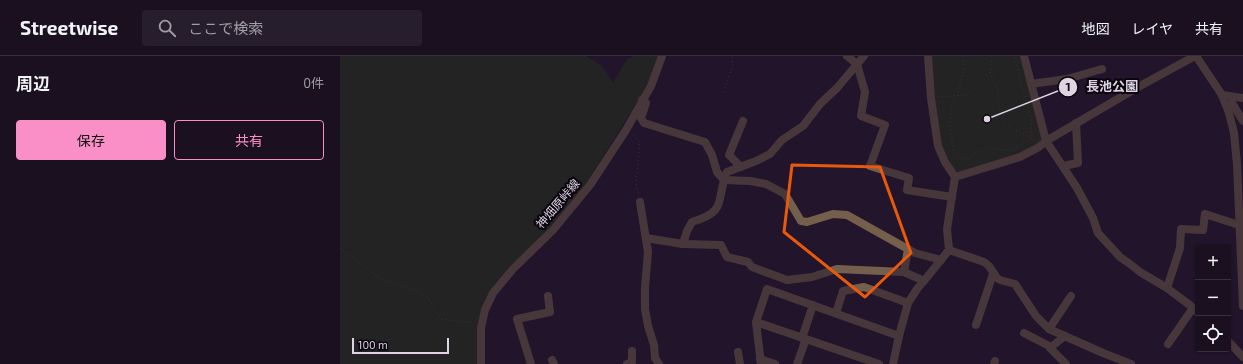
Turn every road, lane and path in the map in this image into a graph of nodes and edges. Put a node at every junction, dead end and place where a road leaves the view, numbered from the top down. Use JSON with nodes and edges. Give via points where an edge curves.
{"nodes":[{"id":1,"x":662,"y":56,"type":"edge"},
{"id":2,"x":732,"y":56,"type":"edge"},
{"id":3,"x":847,"y":56,"type":"edge"},
{"id":4,"x":864,"y":56,"type":"edge"},
{"id":5,"x":928,"y":56,"type":"edge"},
{"id":6,"x":963,"y":56,"type":"edge"},
{"id":7,"x":992,"y":56,"type":"edge"},
{"id":8,"x":1014,"y":56,"type":"edge"},
{"id":9,"x":1024,"y":56,"type":"edge"},
{"id":10,"x":1196,"y":56,"type":"edge"},
{"id":11,"x":857,"y":64,"type":"junction"},
{"id":12,"x":1102,"y":69,"type":"dead end"},
{"id":13,"x":990,"y":72,"type":"junction"},
{"id":14,"x":1031,"y":84,"type":"junction"},
{"id":15,"x":723,"y":92,"type":"dead end"},
{"id":16,"x":1222,"y":95,"type":"junction"},
{"id":17,"x":958,"y":96,"type":"junction"},
{"id":18,"x":931,"y":98,"type":"junction"},
{"id":19,"x":1243,"y":98,"type":"edge"},
{"id":20,"x":642,"y":100,"type":"junction"},
{"id":21,"x":1232,"y":103,"type":"dead end"},
{"id":22,"x":743,"y":120,"type":"dead end"},
{"id":23,"x":1243,"y":121,"type":"edge"},
{"id":24,"x":1076,"y":123,"type":"junction"},
{"id":25,"x":626,"y":129,"type":"junction"},
{"id":26,"x":1234,"y":133,"type":"junction"},
{"id":27,"x":1243,"y":136,"type":"edge"},
{"id":28,"x":1032,"y":138,"type":"junction"},
{"id":29,"x":1046,"y":141,"type":"junction"},
{"id":30,"x":1063,"y":166,"type":"junction"},
{"id":31,"x":741,"y":167,"type":"junction"},
{"id":32,"x":955,"y":177,"type":"junction"},
{"id":33,"x":724,"y":180,"type":"junction"},
{"id":34,"x":952,"y":197,"type":"junction"},
{"id":35,"x":640,"y":202,"type":"joint"},
{"id":36,"x":1239,"y":225,"type":"junction"},
{"id":37,"x":646,"y":238,"type":"junction"},
{"id":38,"x":682,"y":244,"type":"junction"},
{"id":39,"x":340,"y":248,"type":"edge"},
{"id":40,"x":908,"y":249,"type":"junction"},
{"id":41,"x":949,"y":250,"type":"junction"},
{"id":42,"x":941,"y":260,"type":"junction"},
{"id":43,"x":904,"y":272,"type":"junction"},
{"id":44,"x":993,"y":274,"type":"junction"},
{"id":45,"x":924,"y":281,"type":"junction"},
{"id":46,"x":1166,"y":288,"type":"junction"},
{"id":47,"x":548,"y":296,"type":"dead end"},
{"id":48,"x":1071,"y":296,"type":"dead end"},
{"id":49,"x":908,"y":303,"type":"junction"},
{"id":50,"x":813,"y":305,"type":"junction"},
{"id":51,"x":1243,"y":306,"type":"edge"},
{"id":52,"x":1195,"y":309,"type":"edge"},
{"id":53,"x":1195,"y":311,"type":"edge"},
{"id":54,"x":836,"y":313,"type":"junction"},
{"id":55,"x":756,"y":322,"type":"junction"},
{"id":56,"x":480,"y":324,"type":"dead end"},
{"id":57,"x":976,"y":325,"type":"dead end"},
{"id":58,"x":1049,"y":329,"type":"junction"},
{"id":59,"x":1024,"y":333,"type":"dead end"},
{"id":60,"x":899,"y":336,"type":"junction"},
{"id":61,"x":1065,"y":336,"type":"junction"},
{"id":62,"x":804,"y":339,"type":"junction"},
{"id":63,"x":1168,"y":344,"type":"dead end"},
{"id":64,"x":1231,"y":345,"type":"edge"},
{"id":65,"x":1051,"y":347,"type":"junction"},
{"id":66,"x":632,"y":351,"type":"dead end"},
{"id":67,"x":738,"y":352,"type":"dead end"},
{"id":68,"x":1243,"y":357,"type":"edge"},
{"id":69,"x":760,"y":361,"type":"edge"},
{"id":70,"x":481,"y":364,"type":"edge"},
{"id":71,"x":531,"y":364,"type":"edge"},
{"id":72,"x":627,"y":364,"type":"edge"},
{"id":73,"x":659,"y":364,"type":"edge"},
{"id":74,"x":740,"y":364,"type":"edge"},
{"id":75,"x":775,"y":364,"type":"edge"},
{"id":76,"x":797,"y":364,"type":"edge"},
{"id":77,"x":879,"y":364,"type":"edge"},
{"id":78,"x":893,"y":364,"type":"edge"},
{"id":79,"x":1066,"y":364,"type":"edge"},
{"id":80,"x":1131,"y":364,"type":"edge"}],
"edges":[{"from":1,"to":20,"type":"street","name":"神畑原峠線","via":[[651,86]]},
{"from":2,"to":15,"type":"path","via":[[733,65]]},
{"from":3,"to":11,"type":"street"},
{"from":4,"to":11,"type":"street"},
{"from":5,"to":18,"type":"street"},
{"from":6,"to":17,"type":"path","via":[[964,68]]},
{"from":7,"to":13,"type":"path"},
{"from":8,"to":28,"type":"path","via":[[1031,119]]},
{"from":9,"to":14,"type":"street"},
{"from":10,"to":16,"type":"street"},
{"from":10,"to":24,"type":"street"},
{"from":11,"to":31,"type":"street","via":[[803,126],[782,140],[770,154]]},
{"from":11,"to":34,"type":"street","via":[[865,92],[861,116],[885,125],[870,166],[909,178],[907,190]]},
{"from":12,"to":14,"type":"street","via":[[1067,79]]},
{"from":13,"to":17,"type":"path","via":[[973,90],[966,95]]},
{"from":13,"to":28,"type":"path","via":[[998,91],[1000,116],[1007,126]]},
{"from":14,"to":29,"type":"street"},
{"from":16,"to":19,"type":"street"},
{"from":16,"to":26,"type":"street"},
{"from":17,"to":18,"type":"path"},
{"from":17,"to":28,"type":"path","via":[[951,112],[951,137],[955,155],[966,160],[988,148],[1014,149]]},
{"from":18,"to":32,"type":"street","via":[[938,146],[944,162]]},
{"from":20,"to":25,"type":"street","name":"神畑原峠線"},
{"from":20,"to":33,"type":"street","via":[[646,103],[641,118],[644,123],[705,142],[717,172]]},
{"from":21,"to":23,"type":"street"},
{"from":22,"to":31,"type":"street","via":[[729,155]]},
{"from":24,"to":29,"type":"street"},
{"from":24,"to":30,"type":"street","via":[[1078,163]]},
{"from":25,"to":35,"type":"path","via":[[640,142],[636,183]]},
{"from":25,"to":70,"type":"street","name":"神畑原峠線","via":[[590,184],[567,213],[493,293],[484,310]]},
{"from":26,"to":27,"type":"street"},
{"from":26,"to":36,"type":"street"},
{"from":29,"to":30,"type":"street"},
{"from":29,"to":32,"type":"street","via":[[1020,157]]},
{"from":30,"to":46,"type":"street","via":[[1093,218],[1098,233],[1120,257]]},
{"from":31,"to":33,"type":"street","via":[[727,172]]},
{"from":32,"to":34,"type":"street"},
{"from":33,"to":38,"type":"street","via":[[716,210],[692,222]]},
{"from":33,"to":40,"type":"street","via":[[766,184],[784,194],[801,221],[807,222],[832,214],[847,215]]},
{"from":34,"to":41,"type":"street","via":[[948,229]]},
{"from":35,"to":37,"type":"street"},
{"from":36,"to":46,"type":"street","via":[[1205,214],[1203,230],[1181,229],[1180,248]]},
{"from":36,"to":51,"type":"street"},
{"from":37,"to":38,"type":"street"},
{"from":37,"to":73,"type":"street","via":[[646,308],[655,358]]},
{"from":38,"to":43,"type":"street","via":[[721,245],[727,257],[748,262],[752,268],[787,280],[812,277],[837,269]]},
{"from":39,"to":56,"type":"path","via":[[382,279],[420,292],[428,298],[441,319]]},
{"from":40,"to":42,"type":"street"},
{"from":40,"to":43,"type":"street"},
{"from":41,"to":42,"type":"street"},
{"from":41,"to":44,"type":"street","via":[[984,262]]},
{"from":42,"to":45,"type":"street"},
{"from":43,"to":45,"type":"street"},
{"from":44,"to":57,"type":"street"},
{"from":44,"to":58,"type":"street","via":[[1000,280],[1015,284],[1036,316]]},
{"from":45,"to":49,"type":"street"},
{"from":46,"to":52,"type":"street"},
{"from":47,"to":71,"type":"street","via":[[550,312],[517,318]]},
{"from":48,"to":58,"type":"street"},
{"from":49,"to":54,"type":"street","via":[[864,287],[843,291]]},
{"from":49,"to":60,"type":"street"},
{"from":50,"to":54,"type":"street"},
{"from":50,"to":55,"type":"street","via":[[767,289]]},
{"from":50,"to":62,"type":"street"},
{"from":53,"to":63,"type":"street"},
{"from":54,"to":60,"type":"street"},
{"from":55,"to":62,"type":"street"},
{"from":55,"to":69,"type":"street"},
{"from":58,"to":61,"type":"street"},
{"from":59,"to":65,"type":"street"},
{"from":60,"to":78,"type":"street"},
{"from":61,"to":65,"type":"street"},
{"from":61,"to":80,"type":"street"},
{"from":62,"to":76,"type":"street"},
{"from":62,"to":77,"type":"street"},
{"from":64,"to":68,"type":"street"},
{"from":65,"to":79,"type":"street"},
{"from":66,"to":72,"type":"street","via":[[632,362]]},
{"from":67,"to":74,"type":"street"},
{"from":69,"to":75,"type":"street"}]}
